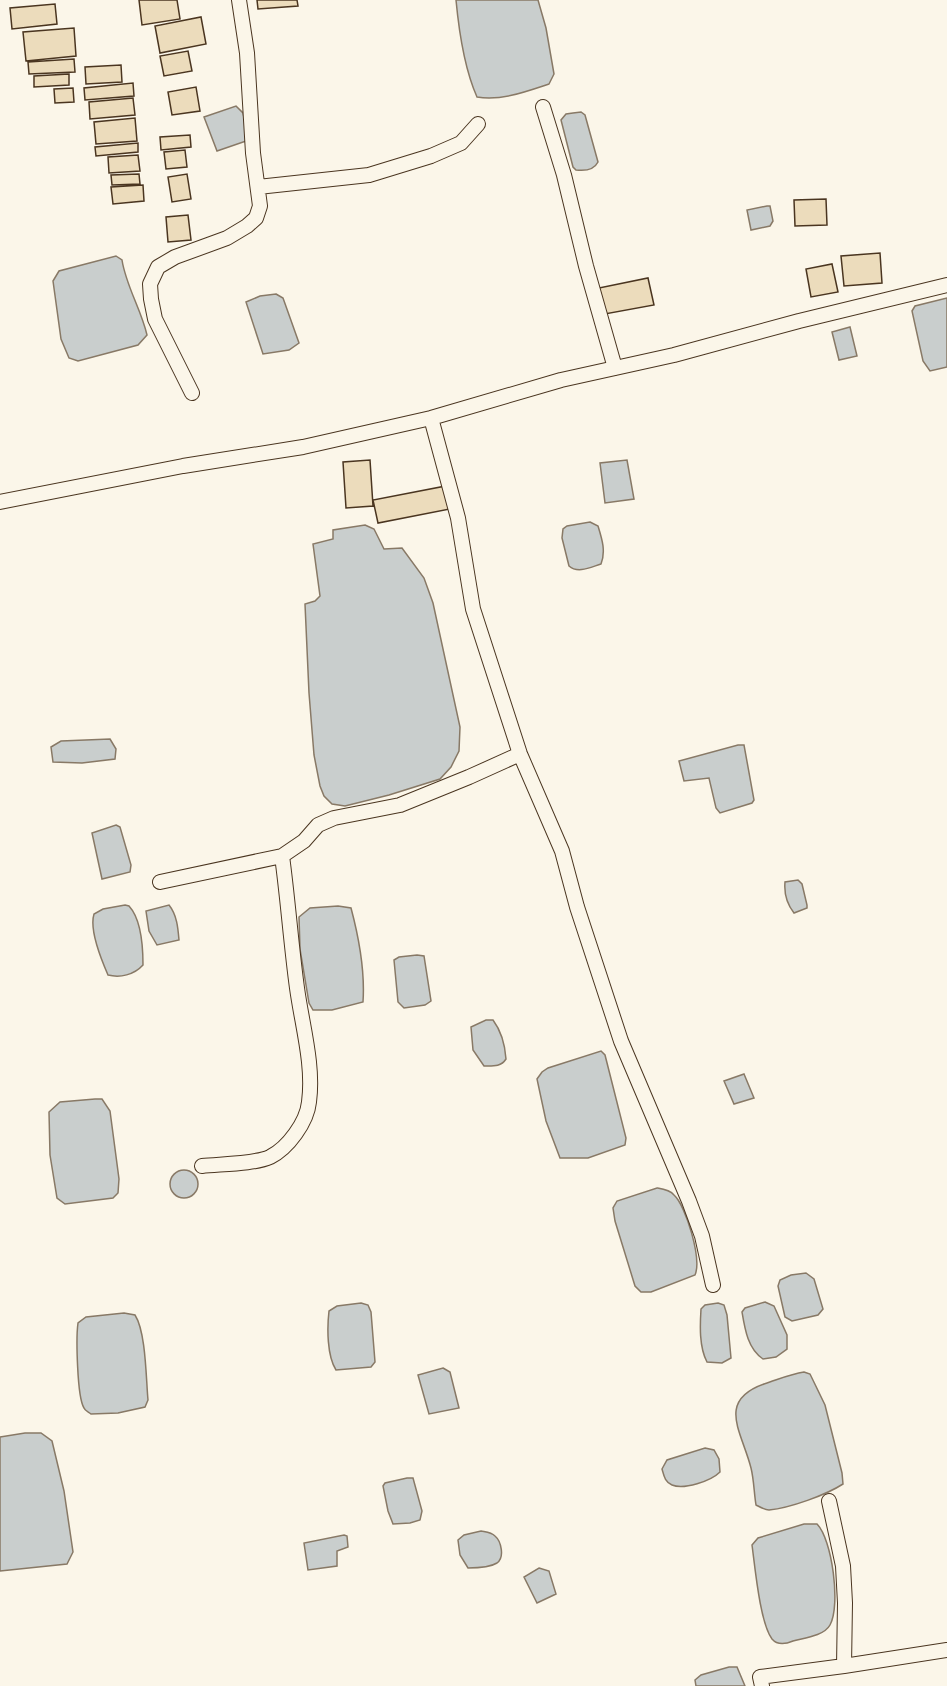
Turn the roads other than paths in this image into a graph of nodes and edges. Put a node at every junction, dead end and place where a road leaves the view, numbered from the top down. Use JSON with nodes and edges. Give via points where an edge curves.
{"nodes":[{"id":1,"x":239,"y":0,"type":"edge"},
{"id":2,"x":543,"y":106,"type":"dead end"},
{"id":3,"x":478,"y":124,"type":"dead end"},
{"id":4,"x":258,"y":187,"type":"junction"},
{"id":5,"x":947,"y":285,"type":"edge"},
{"id":6,"x":615,"y":368,"type":"junction"},
{"id":7,"x":192,"y":393,"type":"dead end"},
{"id":8,"x":431,"y":418,"type":"junction"},
{"id":9,"x":0,"y":502,"type":"edge"},
{"id":10,"x":520,"y":754,"type":"junction"},
{"id":11,"x":282,"y":856,"type":"junction"},
{"id":12,"x":160,"y":882,"type":"dead end"},
{"id":13,"x":202,"y":1166,"type":"dead end"},
{"id":14,"x":713,"y":1285,"type":"dead end"},
{"id":15,"x":829,"y":1501,"type":"dead end"},
{"id":16,"x":947,"y":1650,"type":"edge"},
{"id":17,"x":844,"y":1666,"type":"junction"},
{"id":18,"x":762,"y":1686,"type":"edge"}],
"edges":[{"from":1,"to":4,"type":"street"},
{"from":2,"to":6,"type":"street"},
{"from":3,"to":4,"type":"street","via":[[461,143],[369,175]]},
{"from":4,"to":7,"type":"street","via":[[260,206],[256,218],[227,238],[158,267],[150,284],[155,319]]},
{"from":5,"to":6,"type":"street"},
{"from":6,"to":8,"type":"street"},
{"from":8,"to":9,"type":"street","via":[[303,447]]},
{"from":8,"to":10,"type":"street","via":[[459,518],[473,609]]},
{"from":10,"to":11,"type":"street","via":[[400,805],[334,818],[318,825]]},
{"from":10,"to":14,"type":"street","via":[[562,851],[621,1041],[702,1236]]},
{"from":11,"to":12,"type":"street"},
{"from":11,"to":13,"type":"street","via":[[310,1077],[309,1105],[299,1129],[270,1157]]},
{"from":15,"to":17,"type":"street","via":[[843,1566]]},
{"from":16,"to":17,"type":"street"},
{"from":17,"to":18,"type":"street","via":[[760,1677]]}]}
